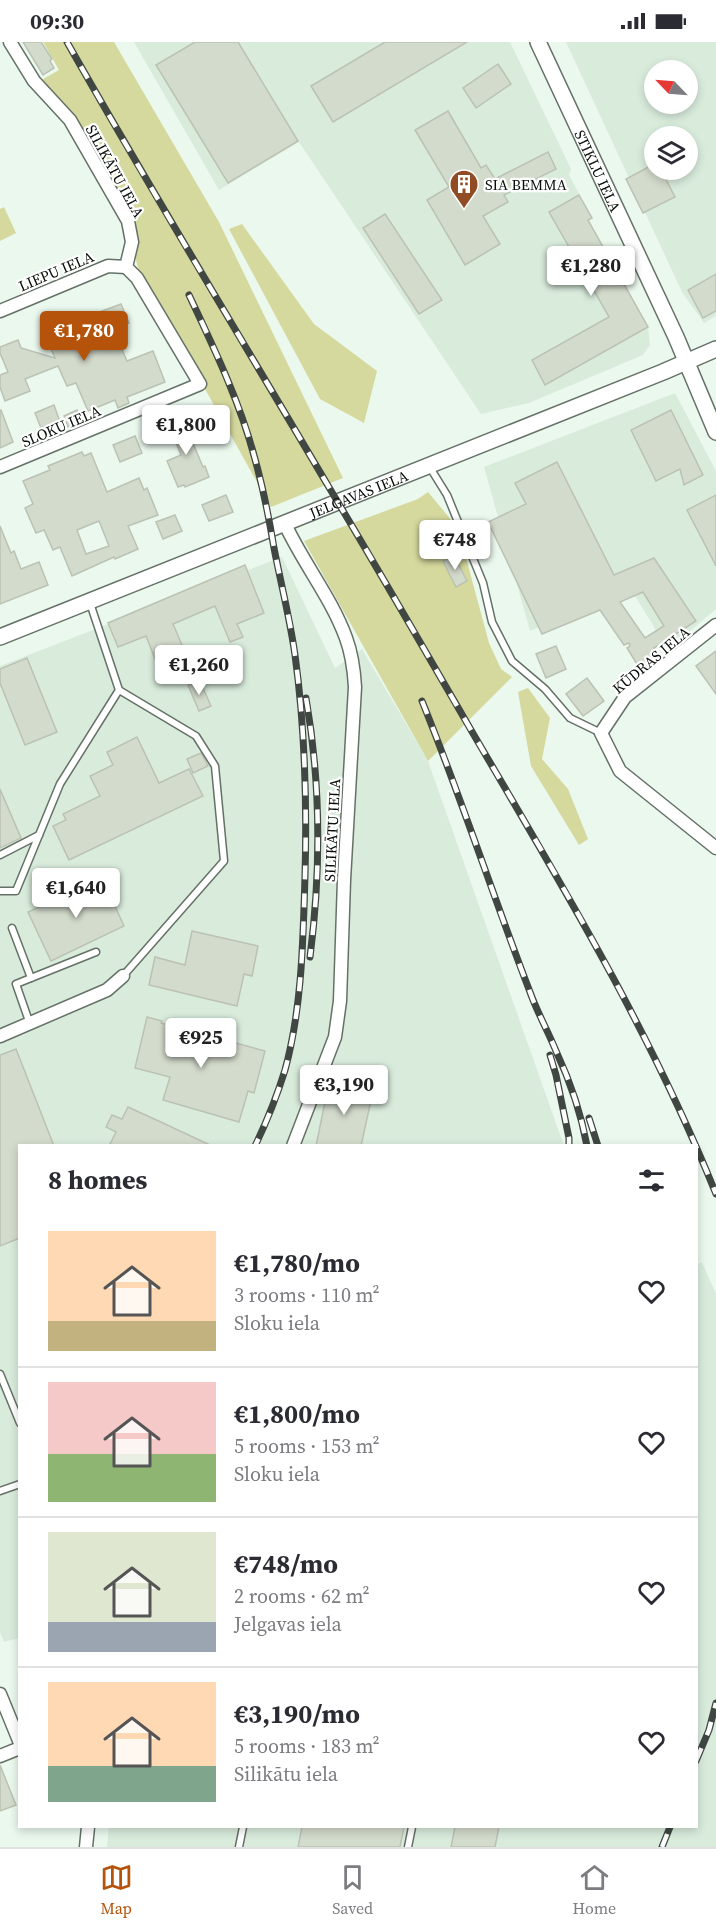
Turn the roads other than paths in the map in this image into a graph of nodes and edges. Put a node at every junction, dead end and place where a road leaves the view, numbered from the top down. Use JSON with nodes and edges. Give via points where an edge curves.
{"nodes":[{"id":1,"x":10,"y":42,"type":"edge"},
{"id":2,"x":538,"y":42,"type":"edge"},
{"id":3,"x":126,"y":267,"type":"junction"},
{"id":4,"x":0,"y":311,"type":"edge"},
{"id":5,"x":716,"y":349,"type":"edge"},
{"id":6,"x":686,"y":361,"type":"junction"},
{"id":7,"x":716,"y":432,"type":"edge"},
{"id":8,"x":429,"y":466,"type":"junction"},
{"id":9,"x":0,"y":467,"type":"edge"},
{"id":10,"x":285,"y":524,"type":"junction"},
{"id":11,"x":90,"y":602,"type":"junction"},
{"id":12,"x":716,"y":625,"type":"edge"},
{"id":13,"x":0,"y":637,"type":"edge"},
{"id":14,"x":119,"y":690,"type":"junction"},
{"id":15,"x":601,"y":733,"type":"junction"},
{"id":16,"x":40,"y":835,"type":"junction"},
{"id":17,"x":716,"y":848,"type":"edge"},
{"id":18,"x":0,"y":855,"type":"edge"},
{"id":19,"x":0,"y":891,"type":"edge"},
{"id":20,"x":12,"y":928,"type":"dead end"},
{"id":21,"x":96,"y":952,"type":"dead end"},
{"id":22,"x":123,"y":976,"type":"joint"},
{"id":23,"x":31,"y":978,"type":"junction"},
{"id":24,"x":30,"y":1024,"type":"junction"},
{"id":25,"x":0,"y":1036,"type":"edge"},
{"id":26,"x":294,"y":1144,"type":"edge"},
{"id":27,"x":0,"y":1374,"type":"edge"},
{"id":28,"x":18,"y":1418,"type":"edge"},
{"id":29,"x":18,"y":1485,"type":"edge"},
{"id":30,"x":0,"y":1491,"type":"edge"},
{"id":31,"x":0,"y":1694,"type":"edge"},
{"id":32,"x":18,"y":1738,"type":"edge"},
{"id":33,"x":18,"y":1749,"type":"edge"},
{"id":34,"x":0,"y":1756,"type":"edge"},
{"id":35,"x":88,"y":1828,"type":"edge"},
{"id":36,"x":243,"y":1828,"type":"edge"},
{"id":37,"x":412,"y":1828,"type":"edge"},
{"id":38,"x":86,"y":1847,"type":"edge"},
{"id":39,"x":239,"y":1847,"type":"edge"},
{"id":40,"x":408,"y":1847,"type":"edge"}],
"edges":[{"from":1,"to":3,"type":"street","name":"SILIKĀTU IELA","via":[[34,81],[70,120],[128,221],[132,242]]},
{"from":2,"to":6,"type":"street","name":"STIKLU IELA"},
{"from":3,"to":4,"type":"street","name":"LIEPU IELA","via":[[108,266]]},
{"from":3,"to":9,"type":"street","name":"SLOKU IELA","via":[[137,278],[200,384]]},
{"from":5,"to":6,"type":"street","name":"JELGAVAS IELA"},
{"from":6,"to":7,"type":"street","name":"STIKLU IELA"},
{"from":6,"to":8,"type":"street","name":"JELGAVAS IELA"},
{"from":8,"to":10,"type":"street","name":"JELGAVAS IELA"},
{"from":8,"to":15,"type":"lane","via":[[447,495],[483,583],[492,622],[512,661],[545,689],[570,718]]},
{"from":10,"to":11,"type":"street","name":"JELGAVAS IELA"},
{"from":10,"to":26,"type":"street","name":"SILIKĀTU IELA","via":[[347,639],[355,687],[340,1001],[335,1037]]},
{"from":11,"to":13,"type":"street","name":"JELGAVAS IELA"},
{"from":11,"to":14,"type":"lane"},
{"from":12,"to":15,"type":"street","name":"KŪDRAS IELA","via":[[625,697]]},
{"from":14,"to":16,"type":"lane","via":[[60,784]]},
{"from":14,"to":22,"type":"lane","via":[[196,736],[214,766],[224,861]]},
{"from":15,"to":17,"type":"street","via":[[620,771]]},
{"from":16,"to":18,"type":"lane"},
{"from":16,"to":19,"type":"lane","via":[[16,891]]},
{"from":20,"to":23,"type":"lane"},
{"from":21,"to":23,"type":"lane"},
{"from":22,"to":24,"type":"street","via":[[107,990]]},
{"from":23,"to":24,"type":"lane","via":[[16,984]]},
{"from":24,"to":25,"type":"street"},
{"from":27,"to":28,"type":"lane"},
{"from":29,"to":30,"type":"lane"},
{"from":31,"to":32,"type":"street"},
{"from":33,"to":34,"type":"street"},
{"from":35,"to":38,"type":"street"},
{"from":36,"to":39,"type":"lane"},
{"from":37,"to":40,"type":"lane"}]}
